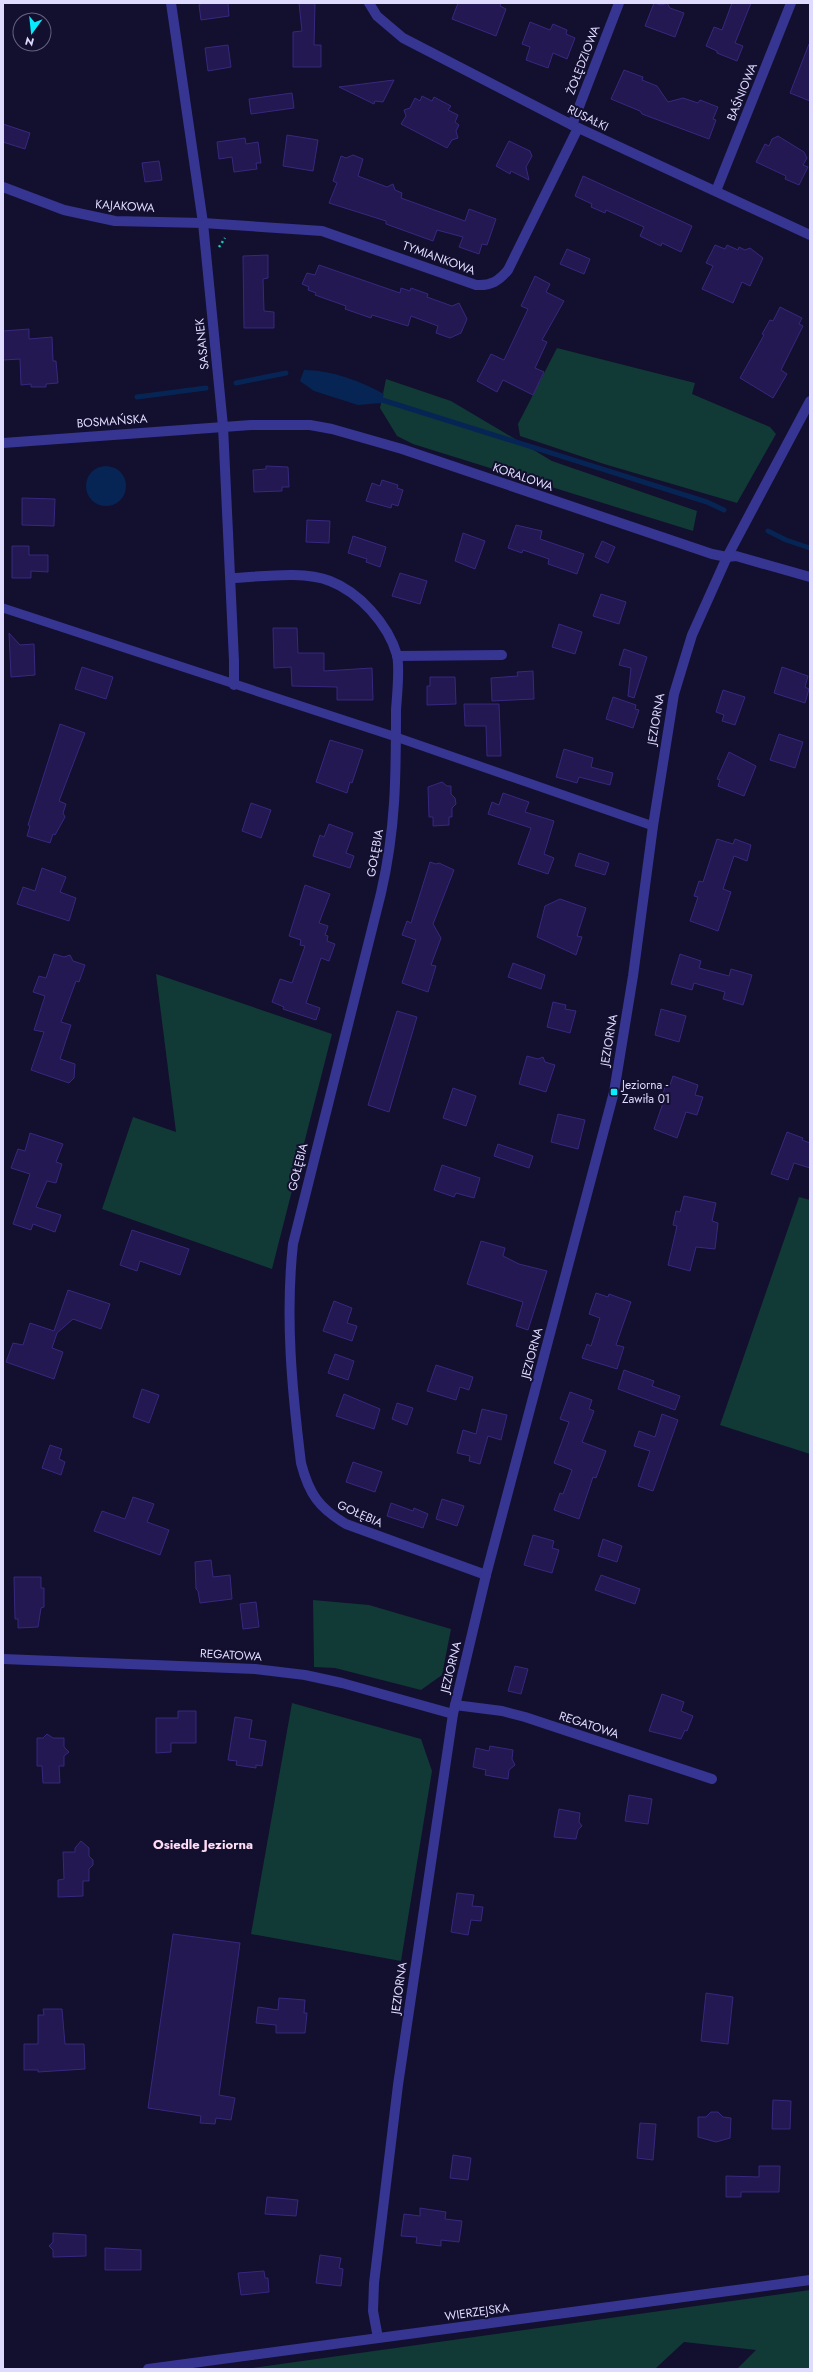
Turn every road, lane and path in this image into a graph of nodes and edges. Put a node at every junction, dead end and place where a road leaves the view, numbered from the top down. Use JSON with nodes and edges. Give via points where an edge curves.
{"nodes":[{"id":1,"x":170,"y":3,"type":"edge"},
{"id":2,"x":368,"y":3,"type":"edge"},
{"id":3,"x":619,"y":3,"type":"edge"},
{"id":4,"x":791,"y":3,"type":"edge"},
{"id":5,"x":575,"y":127,"type":"junction"},
{"id":6,"x":3,"y":187,"type":"edge"},
{"id":7,"x":716,"y":191,"type":"junction"},
{"id":8,"x":203,"y":223,"type":"junction"},
{"id":9,"x":810,"y":235,"type":"edge"},
{"id":10,"x":810,"y":402,"type":"edge"},
{"id":11,"x":223,"y":426,"type":"junction"},
{"id":12,"x":3,"y":443,"type":"edge"},
{"id":13,"x":727,"y":557,"type":"junction"},
{"id":14,"x":810,"y":577,"type":"edge"},
{"id":15,"x":231,"y":578,"type":"junction"},
{"id":16,"x":3,"y":608,"type":"edge"},
{"id":17,"x":502,"y":655,"type":"dead end"},
{"id":18,"x":397,"y":656,"type":"junction"},
{"id":19,"x":234,"y":685,"type":"junction"},
{"id":20,"x":396,"y":737,"type":"junction"},
{"id":21,"x":653,"y":826,"type":"junction"},
{"id":22,"x":486,"y":1575,"type":"junction"},
{"id":23,"x":3,"y":1659,"type":"edge"},
{"id":24,"x":454,"y":1709,"type":"junction"},
{"id":25,"x":712,"y":1779,"type":"dead end"},
{"id":26,"x":810,"y":2280,"type":"edge"},
{"id":27,"x":378,"y":2338,"type":"junction"},
{"id":28,"x":148,"y":2369,"type":"edge"}],
"edges":[{"from":1,"to":8,"type":"street","name":"SASANEK"},
{"from":2,"to":5,"type":"street","name":"RUSAŁKI","via":[[382,22],[403,38]]},
{"from":3,"to":5,"type":"street","name":"ŻOŁĘDZIOWA"},
{"from":4,"to":7,"type":"street","name":"BAŚNIOWA"},
{"from":5,"to":7,"type":"street","name":"RUSAŁKI"},
{"from":5,"to":8,"type":"street","name":"TYMIANKOWA","via":[[511,264],[502,277],[493,284],[476,285],[322,231]]},
{"from":6,"to":8,"type":"street","name":"KAJAKOWA","via":[[91,217],[115,221]]},
{"from":7,"to":9,"type":"street","name":"RUSAŁKI"},
{"from":8,"to":11,"type":"street","name":"SASANEK"},
{"from":10,"to":13,"type":"street","name":"JEZIORNA"},
{"from":11,"to":12,"type":"street","name":"BOSMAŃSKA"},
{"from":11,"to":13,"type":"street","name":"KORALOWA","via":[[296,424],[332,429],[402,449]]},
{"from":11,"to":15,"type":"street","name":"SASANEK"},
{"from":13,"to":14,"type":"street","name":"KORALOWA","via":[[736,556]]},
{"from":13,"to":21,"type":"street","name":"JEZIORNA","via":[[680,668],[669,720]]},
{"from":15,"to":18,"type":"street","name":"GOŁĘBIA","via":[[312,576],[342,586],[375,617],[386,632]]},
{"from":15,"to":19,"type":"street","name":"SASANEK"},
{"from":16,"to":19,"type":"lane"},
{"from":17,"to":18,"type":"street"},
{"from":18,"to":20,"type":"street","name":"GOŁĘBIA"},
{"from":19,"to":20,"type":"lane"},
{"from":20,"to":21,"type":"lane"},
{"from":20,"to":22,"type":"street","name":"GOŁĘBIA","via":[[396,792],[386,869],[293,1244],[289,1311],[292,1386],[305,1479],[317,1502],[328,1513],[346,1524]]},
{"from":21,"to":22,"type":"street","name":"JEZIORNA","via":[[614,1092]]},
{"from":22,"to":24,"type":"street","name":"JEZIORNA"},
{"from":23,"to":24,"type":"street","name":"REGATOWA","via":[[255,1669],[305,1675]]},
{"from":24,"to":25,"type":"street","name":"REGATOWA","via":[[502,1711],[525,1717]]},
{"from":24,"to":27,"type":"street","name":"JEZIORNA","via":[[398,2085],[374,2283],[373,2311]]},
{"from":26,"to":27,"type":"street","name":"WIERZEJSKA"},
{"from":27,"to":28,"type":"street","name":"WIERZEJSKA"}]}
